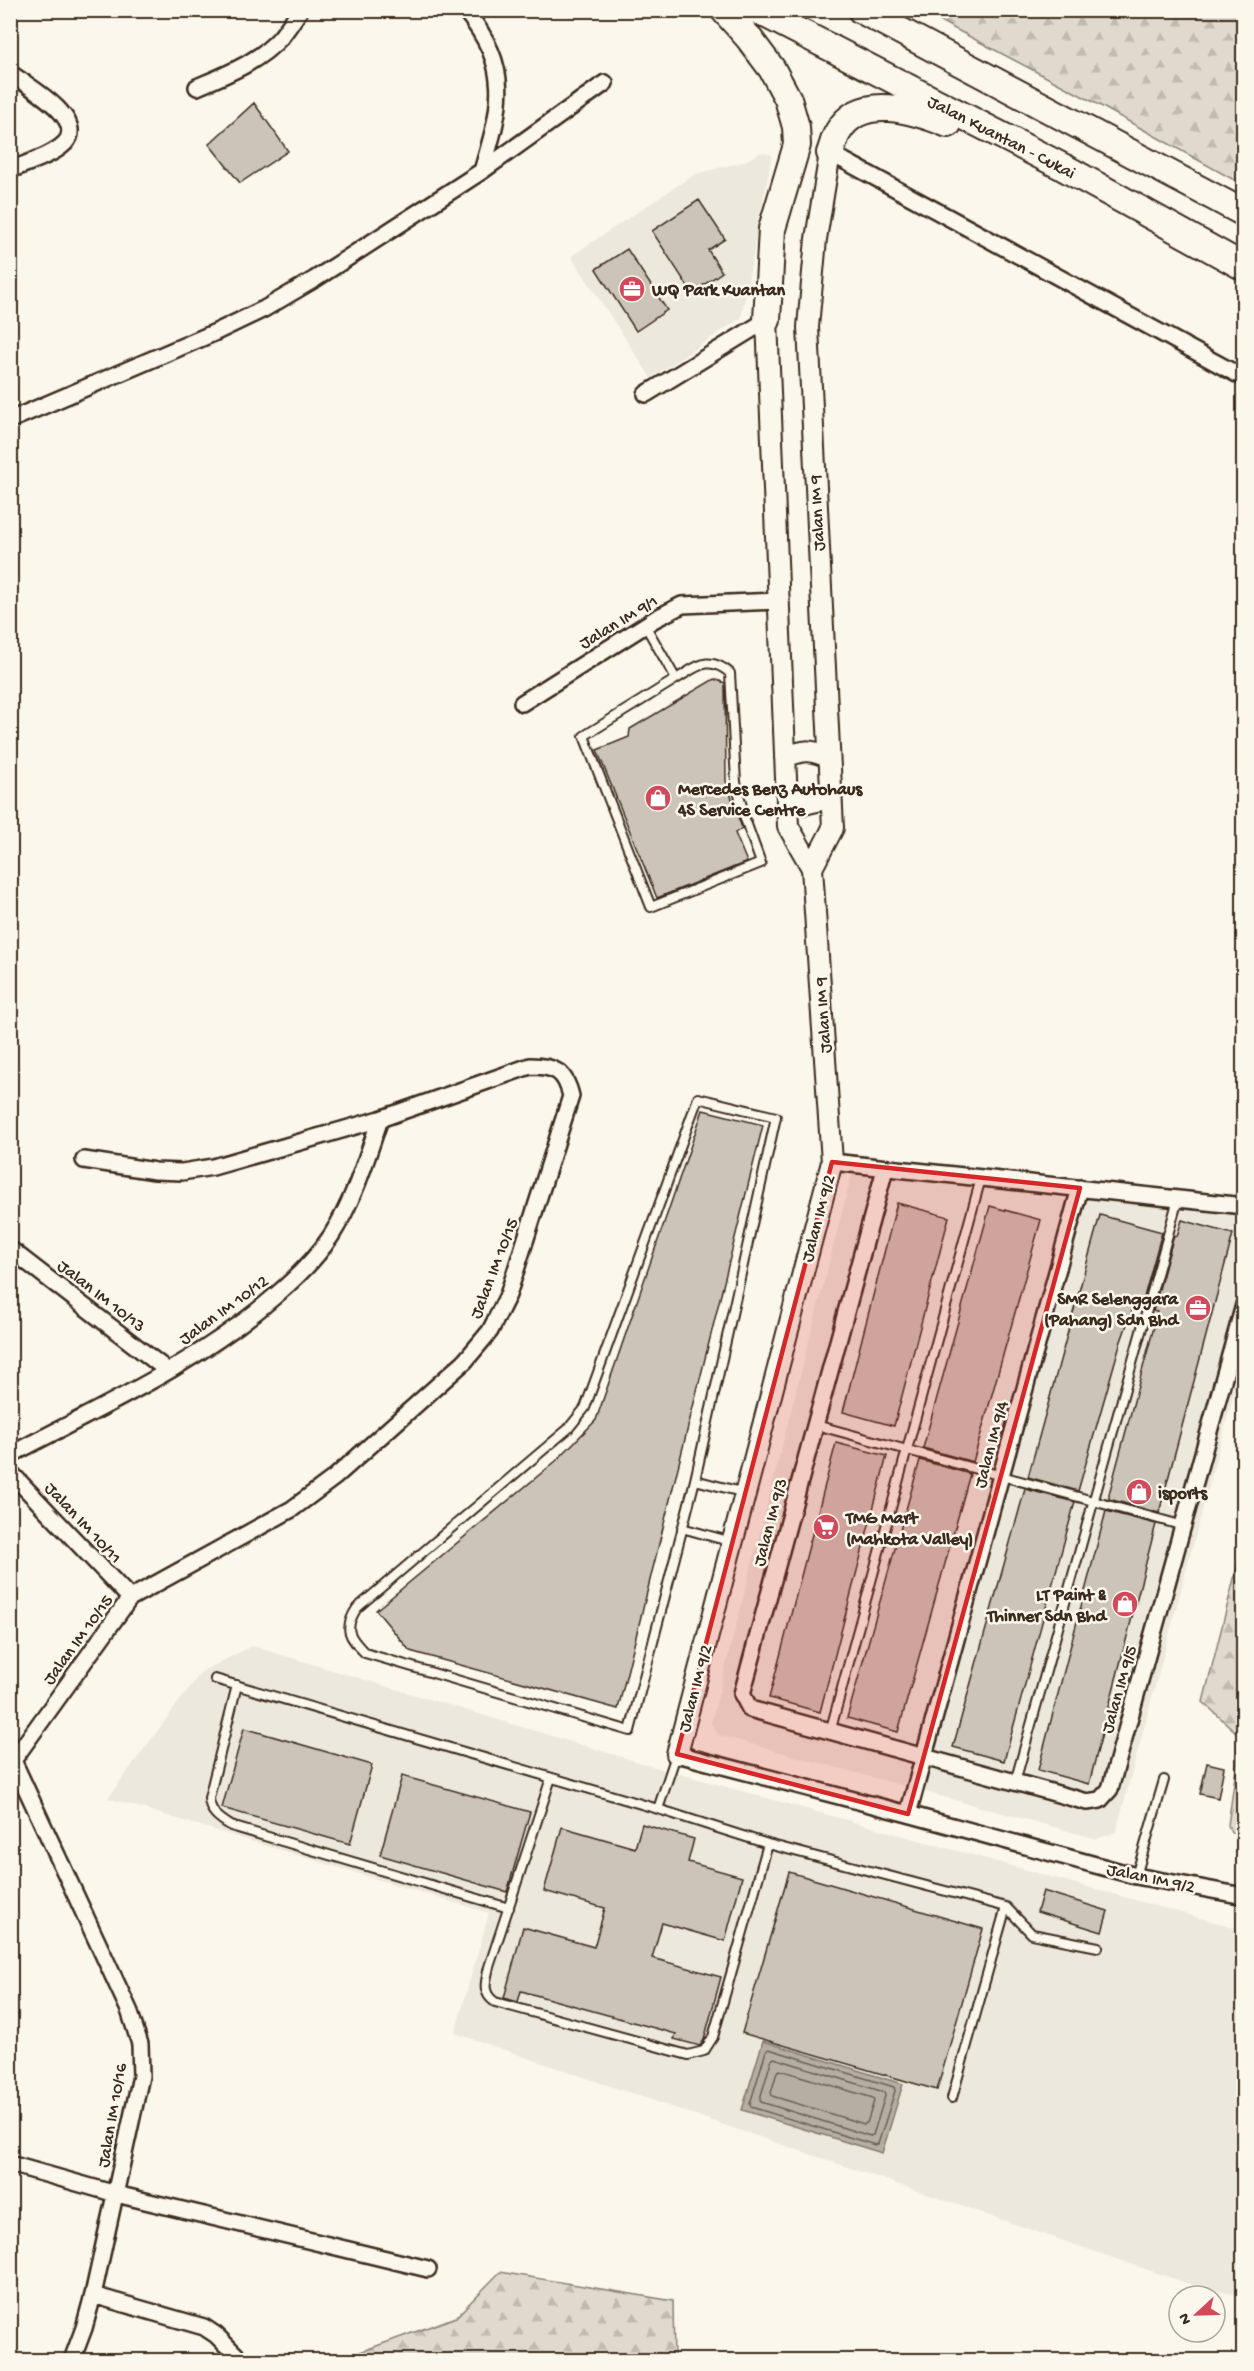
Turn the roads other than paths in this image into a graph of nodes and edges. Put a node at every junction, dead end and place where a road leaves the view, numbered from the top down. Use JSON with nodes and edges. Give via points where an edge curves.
{"nodes":[{"id":1,"x":300,"y":10,"type":"edge"},
{"id":2,"x":465,"y":10,"type":"edge"},
{"id":3,"x":724,"y":10,"type":"edge"},
{"id":4,"x":757,"y":10,"type":"edge"},
{"id":5,"x":861,"y":10,"type":"edge"},
{"id":6,"x":10,"y":74,"type":"edge"},
{"id":7,"x":605,"y":83,"type":"dead end"},
{"id":8,"x":197,"y":87,"type":"dead end"},
{"id":9,"x":830,"y":153,"type":"junction"},
{"id":10,"x":1063,"y":167,"type":"junction"},
{"id":11,"x":10,"y":170,"type":"edge"},
{"id":12,"x":482,"y":171,"type":"junction"},
{"id":13,"x":1244,"y":213,"type":"edge"},
{"id":14,"x":1244,"y":267,"type":"edge"},
{"id":15,"x":767,"y":320,"type":"junction"},
{"id":16,"x":1244,"y":378,"type":"edge"},
{"id":17,"x":646,"y":394,"type":"dead end"},
{"id":18,"x":10,"y":420,"type":"edge"},
{"id":19,"x":779,"y":601,"type":"junction"},
{"id":20,"x":645,"y":625,"type":"junction"},
{"id":21,"x":676,"y":679,"type":"junction"},
{"id":22,"x":522,"y":703,"type":"dead end"},
{"id":23,"x":785,"y":757,"type":"junction"},
{"id":24,"x":828,"y":757,"type":"junction"},
{"id":25,"x":830,"y":789,"type":"junction"},
{"id":26,"x":787,"y":794,"type":"junction"},
{"id":27,"x":812,"y":868,"type":"junction"},
{"id":28,"x":380,"y":1119,"type":"junction"},
{"id":29,"x":84,"y":1160,"type":"dead end"},
{"id":30,"x":832,"y":1162,"type":"junction"},
{"id":31,"x":885,"y":1168,"type":"junction"},
{"id":32,"x":982,"y":1177,"type":"junction"},
{"id":33,"x":1080,"y":1188,"type":"junction"},
{"id":34,"x":1178,"y":1198,"type":"junction"},
{"id":35,"x":1244,"y":1206,"type":"edge"},
{"id":36,"x":10,"y":1249,"type":"edge"},
{"id":37,"x":1244,"y":1305,"type":"edge"},
{"id":38,"x":168,"y":1371,"type":"junction"},
{"id":39,"x":816,"y":1425,"type":"junction"},
{"id":40,"x":907,"y":1450,"type":"junction"},
{"id":41,"x":10,"y":1455,"type":"edge"},
{"id":42,"x":10,"y":1472,"type":"edge"},
{"id":43,"x":1001,"y":1476,"type":"junction"},
{"id":44,"x":695,"y":1480,"type":"junction"},
{"id":45,"x":745,"y":1493,"type":"junction"},
{"id":46,"x":1094,"y":1500,"type":"junction"},
{"id":47,"x":1184,"y":1526,"type":"junction"},
{"id":48,"x":682,"y":1528,"type":"junction"},
{"id":49,"x":732,"y":1542,"type":"junction"},
{"id":50,"x":130,"y":1598,"type":"junction"},
{"id":51,"x":215,"y":1679,"type":"dead end"},
{"id":52,"x":237,"y":1685,"type":"junction"},
{"id":53,"x":830,"y":1732,"type":"junction"},
{"id":54,"x":677,"y":1754,"type":"junction"},
{"id":55,"x":12,"y":1757,"type":"edge"},
{"id":56,"x":924,"y":1759,"type":"junction"},
{"id":57,"x":551,"y":1778,"type":"junction"},
{"id":58,"x":1164,"y":1780,"type":"dead end"},
{"id":59,"x":1014,"y":1784,"type":"junction"},
{"id":60,"x":658,"y":1809,"type":"junction"},
{"id":61,"x":908,"y":1814,"type":"junction"},
{"id":62,"x":768,"y":1844,"type":"junction"},
{"id":63,"x":1136,"y":1876,"type":"junction"},
{"id":64,"x":1244,"y":1896,"type":"edge"},
{"id":65,"x":1006,"y":1907,"type":"junction"},
{"id":66,"x":508,"y":1908,"type":"junction"},
{"id":67,"x":1098,"y":1947,"type":"dead end"},
{"id":68,"x":952,"y":2098,"type":"dead end"},
{"id":69,"x":10,"y":2164,"type":"edge"},
{"id":70,"x":116,"y":2194,"type":"junction"},
{"id":71,"x":428,"y":2269,"type":"dead end"},
{"id":72,"x":93,"y":2295,"type":"junction"},
{"id":73,"x":72,"y":2361,"type":"edge"},
{"id":74,"x":241,"y":2361,"type":"edge"}],
"edges":[{"from":1,"to":8,"type":"street","via":[[259,56]]},
{"from":2,"to":12,"type":"street","via":[[492,56],[500,86],[498,119]]},
{"from":3,"to":15,"type":"highway","via":[[772,69],[788,99],[796,126],[797,145],[772,230]]},
{"from":4,"to":10,"type":"highway","name":"Jalan Kuantan - Cukai"},
{"from":5,"to":13,"type":"highway"},
{"from":6,"to":11,"type":"street","via":[[56,107],[70,128],[67,141],[56,150]]},
{"from":7,"to":12,"type":"street"},
{"from":9,"to":10,"type":"highway","via":[[846,121],[860,113],[890,107],[930,116]]},
{"from":9,"to":16,"type":"street"},
{"from":9,"to":24,"type":"street","name":"Jalan IM 9","via":[[816,238],[808,327]]},
{"from":10,"to":14,"type":"highway","name":"Jalan Kuantan - Cukai"},
{"from":12,"to":18,"type":"street","via":[[264,309]]},
{"from":15,"to":17,"type":"street"},
{"from":15,"to":19,"type":"street","name":"Jalan IM 9"},
{"from":19,"to":20,"type":"street","name":"Jalan IM 9/1","via":[[682,605]]},
{"from":19,"to":23,"type":"street","name":"Jalan IM 9"},
{"from":20,"to":21,"type":"lane"},
{"from":20,"to":22,"type":"street","name":"Jalan IM 9/1"},
{"from":21,"to":21,"type":"lane","via":[[704,663],[720,664],[730,673],[736,782],[761,863],[651,908],[584,736]]},
{"from":23,"to":24,"type":"street","via":[[800,751]]},
{"from":23,"to":26,"type":"street","name":"Jalan IM 9"},
{"from":24,"to":25,"type":"street","name":"Jalan IM 9"},
{"from":25,"to":26,"type":"street","via":[[821,800],[804,804]]},
{"from":25,"to":27,"type":"street","name":"Jalan IM 9","via":[[833,828]]},
{"from":26,"to":27,"type":"street","name":"Jalan IM 9","via":[[788,826]]},
{"from":27,"to":30,"type":"street","name":"Jalan IM 9"},
{"from":28,"to":29,"type":"street","name":"Jalan IM 10/15","via":[[213,1167],[182,1172]]},
{"from":28,"to":38,"type":"street","name":"Jalan IM 10/12","via":[[354,1193],[330,1237],[298,1276],[224,1337]]},
{"from":28,"to":50,"type":"street","name":"Jalan IM 10/15","via":[[530,1066],[555,1069],[568,1084],[571,1096],[565,1117],[508,1295],[490,1331],[465,1361],[335,1477],[292,1509]]},
{"from":30,"to":31,"type":"street"},
{"from":30,"to":45,"type":"street","name":"Jalan IM 9/2"},
{"from":31,"to":32,"type":"street"},
{"from":31,"to":39,"type":"street","name":"Jalan IM 9/3"},
{"from":32,"to":33,"type":"street"},
{"from":32,"to":40,"type":"lane"},
{"from":33,"to":34,"type":"street"},
{"from":33,"to":43,"type":"street","name":"Jalan IM 9/4"},
{"from":34,"to":35,"type":"street"},
{"from":34,"to":46,"type":"lane"},
{"from":36,"to":38,"type":"street","name":"Jalan IM 10/13"},
{"from":37,"to":47,"type":"street","name":"Jalan IM 9/5"},
{"from":38,"to":41,"type":"street","name":"Jalan IM 10/12"},
{"from":39,"to":40,"type":"lane"},
{"from":39,"to":53,"type":"street","name":"Jalan IM 9/3","via":[[742,1694],[750,1709]]},
{"from":40,"to":43,"type":"lane"},
{"from":40,"to":53,"type":"lane"},
{"from":42,"to":50,"type":"street","name":"Jalan IM 10/11"},
{"from":43,"to":46,"type":"lane"},
{"from":43,"to":56,"type":"street","name":"Jalan IM 9/4"},
{"from":44,"to":45,"type":"lane"},
{"from":44,"to":48,"type":"lane"},
{"from":44,"to":48,"type":"lane","via":[[776,1117],[698,1098],[585,1408],[568,1429],[357,1608],[349,1619],[348,1630],[352,1641],[365,1653],[630,1731]]},
{"from":45,"to":49,"type":"street","name":"Jalan IM 9/2"},
{"from":46,"to":47,"type":"lane"},
{"from":46,"to":59,"type":"lane"},
{"from":47,"to":59,"type":"street","name":"Jalan IM 9/5","via":[[1110,1788],[1100,1800],[1087,1802]]},
{"from":48,"to":49,"type":"lane"},
{"from":49,"to":54,"type":"street","name":"Jalan IM 9/2"},
{"from":50,"to":55,"type":"street","name":"Jalan IM 10/15"},
{"from":51,"to":52,"type":"lane"},
{"from":52,"to":57,"type":"lane"},
{"from":52,"to":66,"type":"lane","via":[[209,1798],[214,1815],[231,1826]]},
{"from":53,"to":56,"type":"street","name":"Jalan IM 9/3"},
{"from":54,"to":60,"type":"lane"},
{"from":54,"to":61,"type":"street","name":"Jalan IM 9/2"},
{"from":55,"to":70,"type":"street","name":"Jalan IM 10/16","via":[[129,2010],[140,2044],[141,2076]]},
{"from":56,"to":59,"type":"street","name":"Jalan IM 9/5"},
{"from":56,"to":61,"type":"street","name":"Jalan IM 9/4"},
{"from":57,"to":60,"type":"lane"},
{"from":57,"to":66,"type":"lane"},
{"from":58,"to":63,"type":"lane"},
{"from":60,"to":62,"type":"lane"},
{"from":61,"to":63,"type":"street","name":"Jalan IM 9/2"},
{"from":62,"to":65,"type":"lane"},
{"from":62,"to":66,"type":"lane","via":[[713,2037],[704,2051],[688,2055],[488,1997],[485,1988],[489,1966]]},
{"from":63,"to":64,"type":"street","name":"Jalan IM 9/2"},
{"from":65,"to":67,"type":"lane","via":[[1032,1934]]},
{"from":65,"to":68,"type":"lane"},
{"from":69,"to":70,"type":"street"},
{"from":70,"to":71,"type":"street"},
{"from":70,"to":72,"type":"street","name":"Jalan IM 10/16"},
{"from":72,"to":73,"type":"street","name":"Jalan IM 10/16"},
{"from":72,"to":74,"type":"street","via":[[204,2326]]}]}
